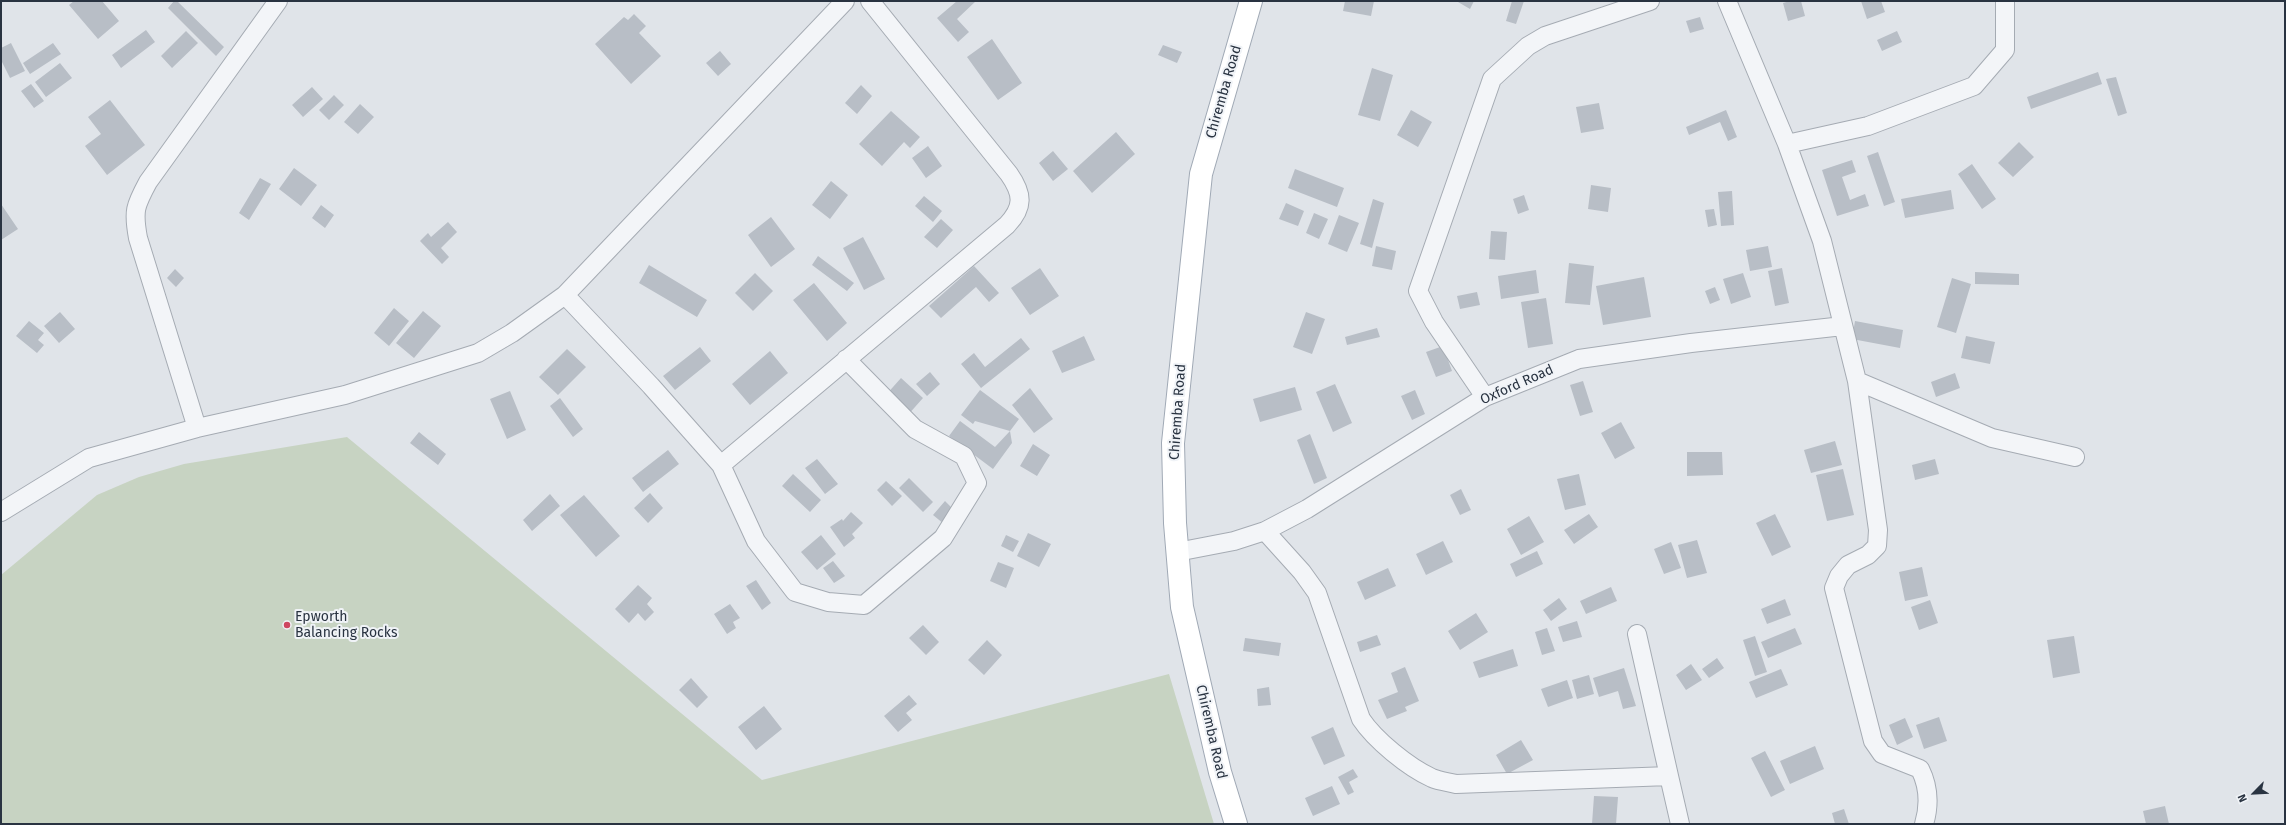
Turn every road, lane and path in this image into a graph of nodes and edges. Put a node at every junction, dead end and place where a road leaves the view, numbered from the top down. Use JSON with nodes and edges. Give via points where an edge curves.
{"nodes":[{"id":1,"x":278,"y":1,"type":"edge"},
{"id":2,"x":845,"y":1,"type":"edge"},
{"id":3,"x":870,"y":1,"type":"edge"},
{"id":4,"x":1251,"y":1,"type":"edge"},
{"id":5,"x":1650,"y":1,"type":"edge"},
{"id":6,"x":1728,"y":1,"type":"edge"},
{"id":7,"x":2005,"y":1,"type":"edge"},
{"id":8,"x":1788,"y":144,"type":"junction"},
{"id":9,"x":564,"y":295,"type":"junction"},
{"id":10,"x":1843,"y":326,"type":"junction"},
{"id":11,"x":846,"y":359,"type":"junction"},
{"id":12,"x":1857,"y":381,"type":"junction"},
{"id":13,"x":1485,"y":397,"type":"junction"},
{"id":14,"x":197,"y":428,"type":"junction"},
{"id":15,"x":2075,"y":457,"type":"dead end"},
{"id":16,"x":721,"y":465,"type":"junction"},
{"id":17,"x":1,"y":512,"type":"edge"},
{"id":18,"x":1265,"y":531,"type":"junction"},
{"id":19,"x":1177,"y":552,"type":"junction"},
{"id":20,"x":1637,"y":634,"type":"dead end"},
{"id":21,"x":1669,"y":776,"type":"junction"},
{"id":22,"x":1236,"y":824,"type":"edge"},
{"id":23,"x":1680,"y":824,"type":"edge"},
{"id":24,"x":1924,"y":824,"type":"edge"}],
"edges":[{"from":1,"to":14,"type":"street","via":[[148,182],[134,217],[138,238]]},
{"from":2,"to":9,"type":"street"},
{"from":3,"to":11,"type":"street","via":[[1009,174],[1020,193],[1020,203],[1016,216],[1007,225]]},
{"from":4,"to":19,"type":"main road","name":"Chiremba Road","via":[[1201,174],[1173,443]]},
{"from":5,"to":13,"type":"street","via":[[1545,36],[1528,46],[1492,80],[1418,291],[1434,322]]},
{"from":6,"to":8,"type":"street"},
{"from":7,"to":8,"type":"street","via":[[2005,50],[1974,86],[1868,126]]},
{"from":8,"to":10,"type":"street","via":[[1822,241]]},
{"from":9,"to":14,"type":"street","via":[[512,333],[478,353],[345,395]]},
{"from":9,"to":16,"type":"street","via":[[651,386]]},
{"from":10,"to":12,"type":"street"},
{"from":10,"to":13,"type":"street","name":"Oxford Road","via":[[1579,358]]},
{"from":11,"to":16,"type":"street"},
{"from":11,"to":16,"type":"street","via":[[914,429],[964,456],[977,483],[943,538],[864,605],[828,602],[795,592],[756,541]]},
{"from":12,"to":15,"type":"street","via":[[1992,438]]},
{"from":12,"to":24,"type":"street","via":[[1878,530],[1877,546],[1868,556],[1848,565],[1834,588],[1873,741],[1882,754],[1920,769],[1927,784],[1928,811]]},
{"from":13,"to":18,"type":"street","name":"Oxford Road","via":[[1306,509]]},
{"from":14,"to":17,"type":"street","via":[[89,458]]},
{"from":18,"to":19,"type":"street","name":"Oxford Road","via":[[1234,541]]},
{"from":18,"to":21,"type":"street","via":[[1302,572],[1317,593],[1361,719],[1368,729],[1411,766],[1432,778],[1456,784]]},
{"from":19,"to":22,"type":"main road","name":"Chiremba Road","via":[[1182,607],[1220,772]]},
{"from":20,"to":21,"type":"street"},
{"from":21,"to":23,"type":"street"}]}
